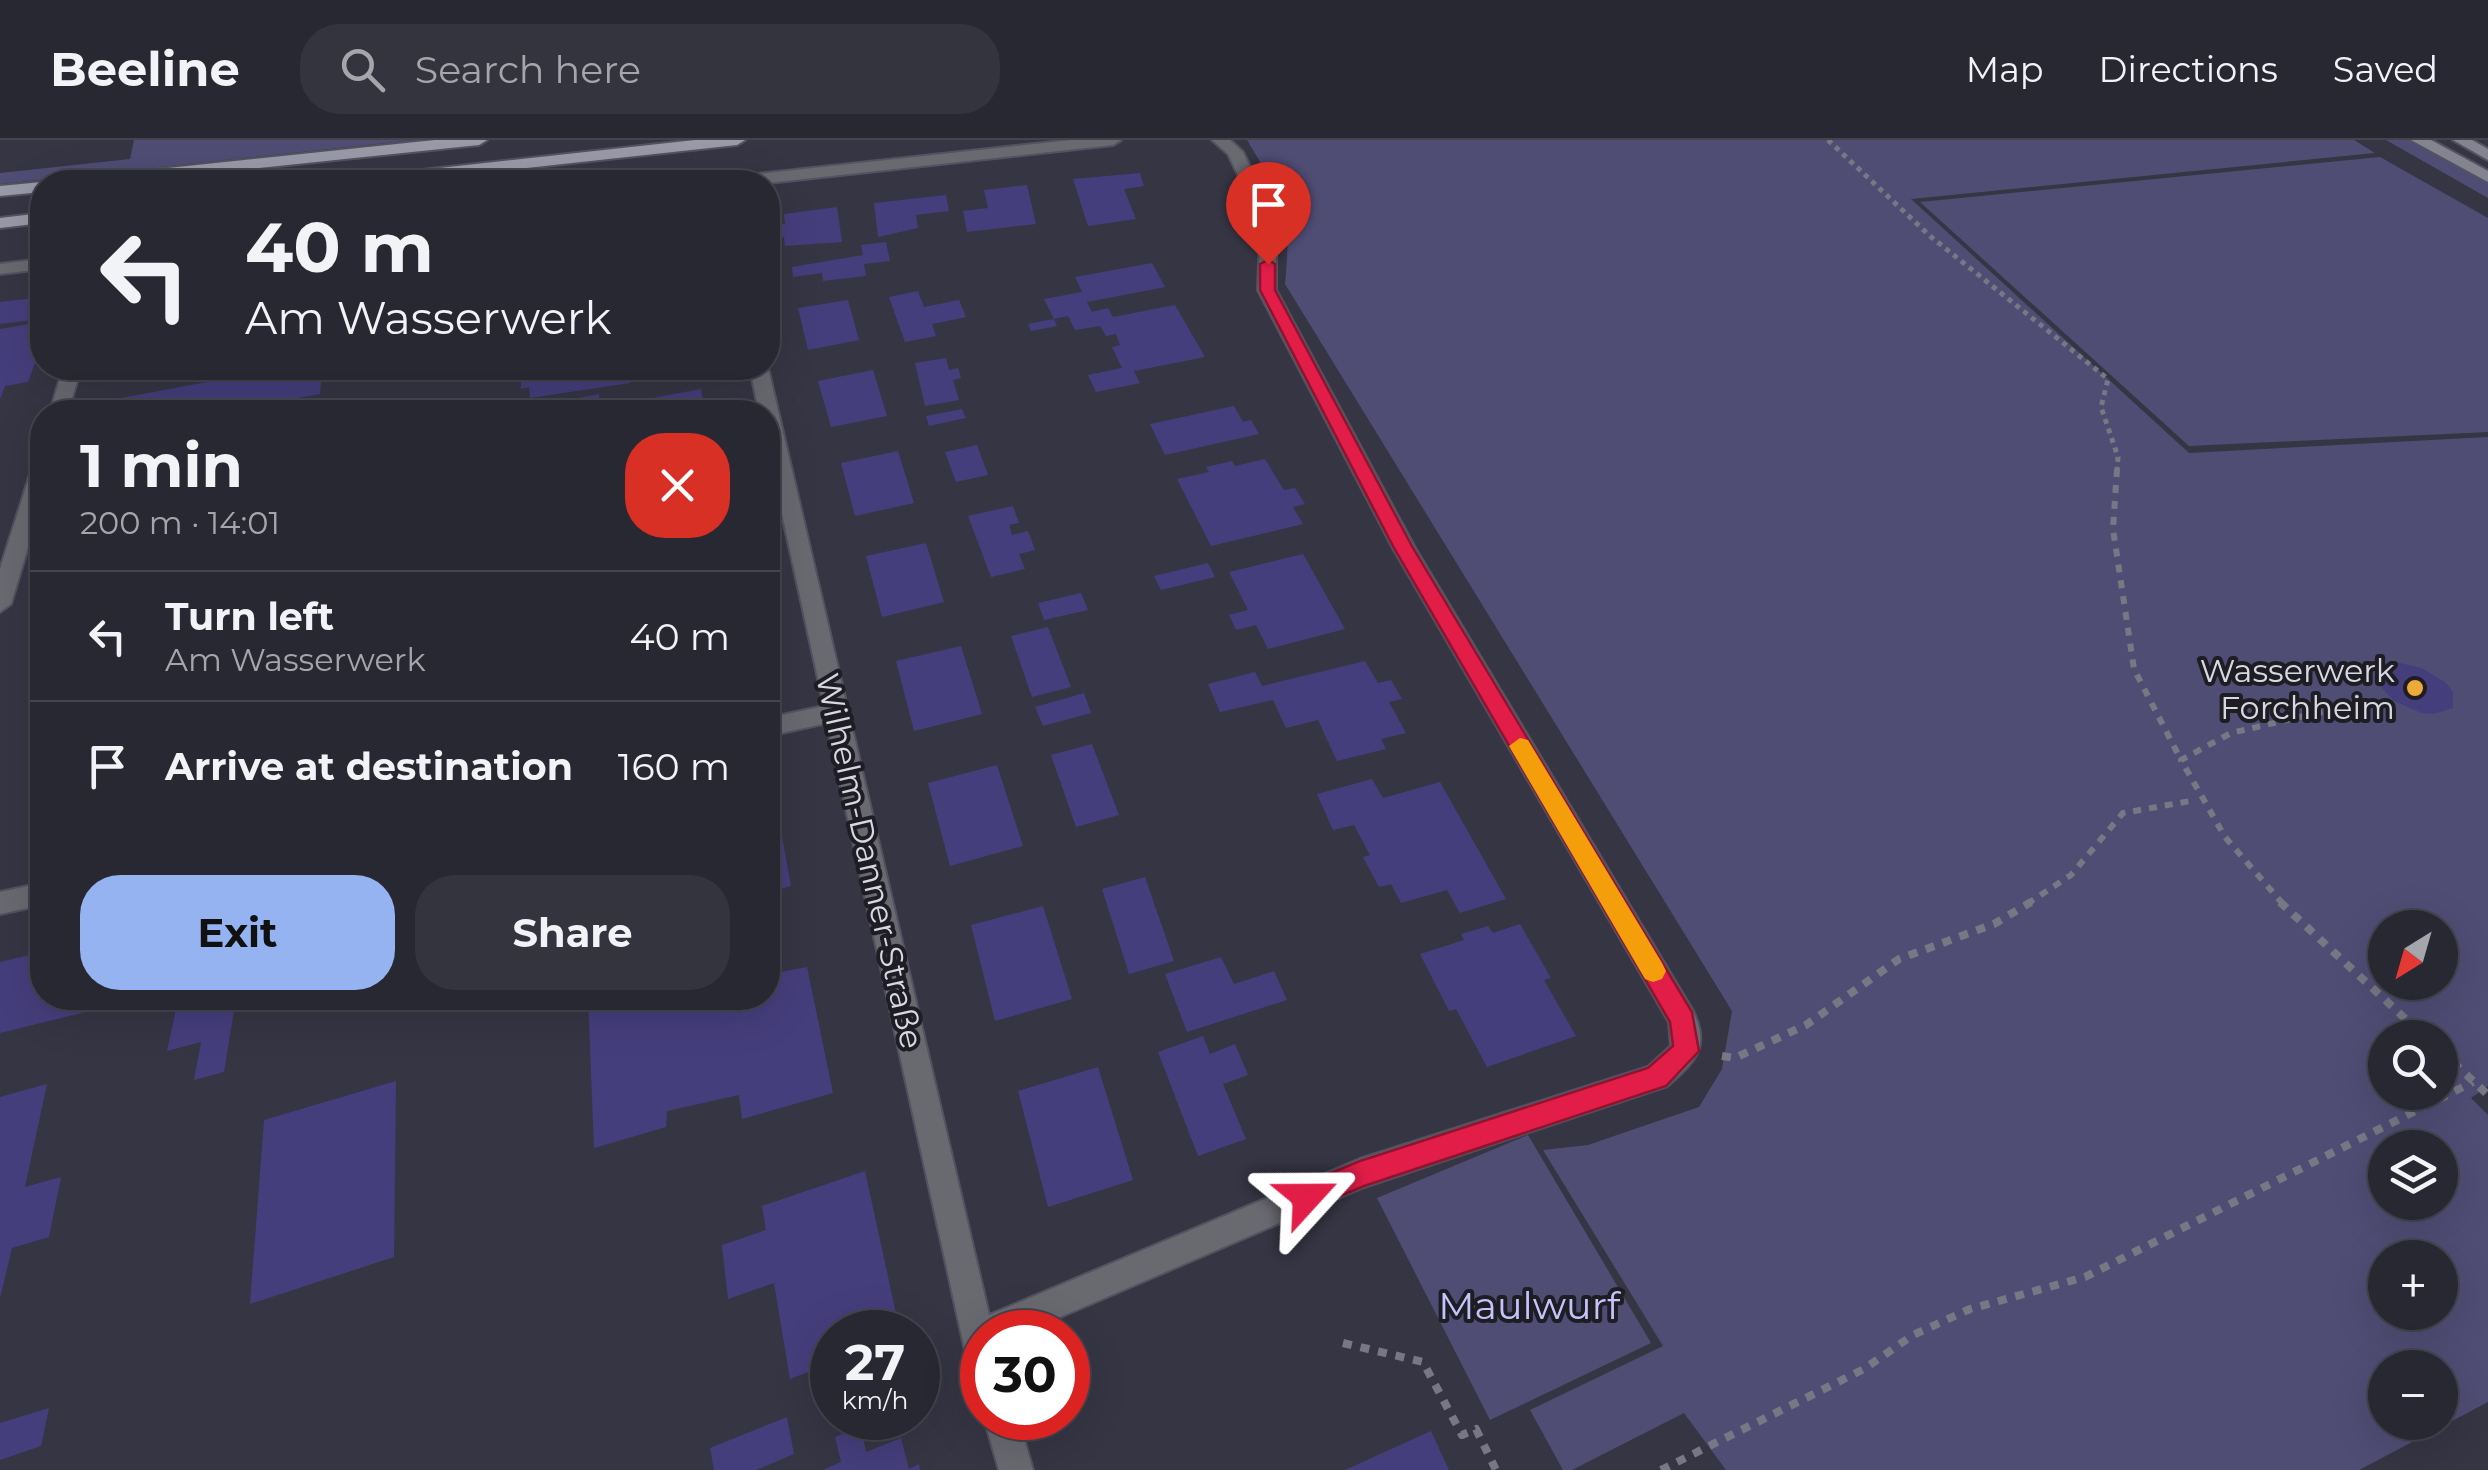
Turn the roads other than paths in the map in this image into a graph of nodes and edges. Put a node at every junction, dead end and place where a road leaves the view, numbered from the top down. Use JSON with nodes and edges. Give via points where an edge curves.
{"nodes":[{"id":1,"x":479,"y":140,"type":"edge"},
{"id":2,"x":737,"y":140,"type":"edge"},
{"id":3,"x":1113,"y":140,"type":"edge"},
{"id":4,"x":1220,"y":140,"type":"edge"},
{"id":5,"x":2419,"y":140,"type":"edge"},
{"id":6,"x":2461,"y":140,"type":"edge"},
{"id":7,"x":2488,"y":155,"type":"edge"},
{"id":8,"x":196,"y":170,"type":"edge"},
{"id":9,"x":466,"y":170,"type":"edge"},
{"id":10,"x":780,"y":177,"type":"edge"},
{"id":11,"x":2488,"y":178,"type":"edge"},
{"id":12,"x":30,"y":188,"type":"edge"},
{"id":13,"x":0,"y":192,"type":"edge"},
{"id":14,"x":30,"y":219,"type":"edge"},
{"id":15,"x":0,"y":222,"type":"edge"},
{"id":16,"x":30,"y":265,"type":"edge"},
{"id":17,"x":0,"y":269,"type":"edge"},
{"id":18,"x":780,"y":459,"type":"edge"},
{"id":19,"x":30,"y":510,"type":"edge"},
{"id":20,"x":23,"y":534,"type":"junction"},
{"id":21,"x":0,"y":538,"type":"edge"},
{"id":22,"x":0,"y":604,"type":"edge"},
{"id":23,"x":836,"y":712,"type":"junction"},
{"id":24,"x":780,"y":725,"type":"edge"},
{"id":25,"x":30,"y":897,"type":"edge"},
{"id":26,"x":0,"y":903,"type":"edge"},
{"id":27,"x":976,"y":1310,"type":"edge"},
{"id":28,"x":1051,"y":1310,"type":"edge"},
{"id":29,"x":1007,"y":1440,"type":"edge"},
{"id":30,"x":1016,"y":1470,"type":"edge"}],
"edges":[{"from":1,"to":8,"type":"main road"},
{"from":2,"to":9,"type":"main road"},
{"from":3,"to":10,"type":"street"},
{"from":4,"to":28,"type":"street","via":[[1235,152],[1259,202],[1268,239],[1268,290],[1404,548],[1683,1020],[1686,1051],[1657,1077],[1360,1174]]},
{"from":5,"to":11,"type":"main road"},
{"from":6,"to":7,"type":"main road"},
{"from":12,"to":13,"type":"main road"},
{"from":14,"to":15,"type":"main road"},
{"from":16,"to":17,"type":"street"},
{"from":18,"to":23,"type":"street","name":"Wilhelm-Danner-Straße"},
{"from":19,"to":20,"type":"street"},
{"from":20,"to":21,"type":"street"},
{"from":20,"to":22,"type":"street"},
{"from":23,"to":24,"type":"street"},
{"from":23,"to":27,"type":"street","name":"Wilhelm-Danner-Straße"},
{"from":25,"to":26,"type":"street"},
{"from":29,"to":30,"type":"street"}]}
